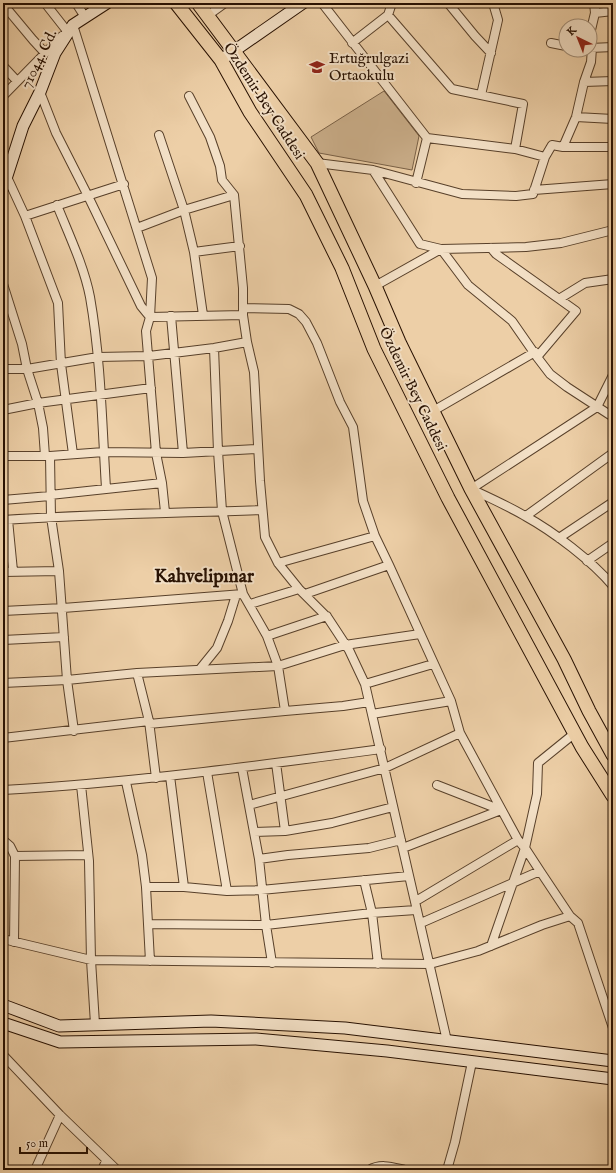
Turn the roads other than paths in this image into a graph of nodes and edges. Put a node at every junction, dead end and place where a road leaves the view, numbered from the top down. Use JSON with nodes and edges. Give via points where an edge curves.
{"nodes":[{"id":1,"x":45,"y":3,"type":"edge"},
{"id":2,"x":76,"y":3,"type":"edge"},
{"id":3,"x":106,"y":3,"type":"edge"},
{"id":4,"x":176,"y":3,"type":"edge"},
{"id":5,"x":198,"y":3,"type":"edge"},
{"id":6,"x":225,"y":3,"type":"edge"},
{"id":7,"x":303,"y":3,"type":"edge"},
{"id":8,"x":322,"y":3,"type":"edge"},
{"id":9,"x":392,"y":3,"type":"edge"},
{"id":10,"x":448,"y":3,"type":"edge"},
{"id":11,"x":493,"y":3,"type":"edge"},
{"id":12,"x":594,"y":3,"type":"edge"},
{"id":13,"x":3,"y":4,"type":"edge"},
{"id":14,"x":613,"y":11,"type":"edge"},
{"id":15,"x":594,"y":12,"type":"junction"},
{"id":16,"x":388,"y":15,"type":"junction"},
{"id":17,"x":206,"y":16,"type":"junction"},
{"id":18,"x":85,"y":17,"type":"junction"},
{"id":19,"x":593,"y":18,"type":"edge"},
{"id":20,"x":70,"y":28,"type":"junction"},
{"id":21,"x":352,"y":43,"type":"junction"},
{"id":22,"x":551,"y":43,"type":"dead end"},
{"id":23,"x":558,"y":44,"type":"edge"},
{"id":24,"x":613,"y":47,"type":"edge"},
{"id":25,"x":598,"y":48,"type":"edge"},
{"id":26,"x":233,"y":51,"type":"junction"},
{"id":27,"x":45,"y":52,"type":"junction"},
{"id":28,"x":491,"y":53,"type":"junction"},
{"id":29,"x":591,"y":58,"type":"edge"},
{"id":30,"x":221,"y":60,"type":"junction"},
{"id":31,"x":3,"y":66,"type":"edge"},
{"id":32,"x":17,"y":81,"type":"junction"},
{"id":33,"x":613,"y":81,"type":"edge"},
{"id":34,"x":584,"y":82,"type":"junction"},
{"id":35,"x":40,"y":92,"type":"junction"},
{"id":36,"x":481,"y":95,"type":"junction"},
{"id":37,"x":3,"y":96,"type":"edge"},
{"id":38,"x":189,"y":96,"type":"dead end"},
{"id":39,"x":576,"y":117,"type":"junction"},
{"id":40,"x":613,"y":119,"type":"edge"},
{"id":41,"x":159,"y":135,"type":"dead end"},
{"id":42,"x":427,"y":138,"type":"junction"},
{"id":43,"x":564,"y":147,"type":"junction"},
{"id":44,"x":613,"y":147,"type":"edge"},
{"id":45,"x":515,"y":150,"type":"junction"},
{"id":46,"x":545,"y":156,"type":"junction"},
{"id":47,"x":7,"y":161,"type":"edge"},
{"id":48,"x":317,"y":163,"type":"junction"},
{"id":49,"x":373,"y":170,"type":"junction"},
{"id":50,"x":5,"y":179,"type":"edge"},
{"id":51,"x":416,"y":182,"type":"junction"},
{"id":52,"x":124,"y":184,"type":"junction"},
{"id":53,"x":613,"y":184,"type":"edge"},
{"id":54,"x":3,"y":188,"type":"edge"},
{"id":55,"x":534,"y":190,"type":"junction"},
{"id":56,"x":234,"y":195,"type":"junction"},
{"id":57,"x":88,"y":196,"type":"junction"},
{"id":58,"x":57,"y":205,"type":"junction"},
{"id":59,"x":184,"y":210,"type":"junction"},
{"id":60,"x":24,"y":216,"type":"junction"},
{"id":61,"x":137,"y":228,"type":"junction"},
{"id":62,"x":613,"y":230,"type":"edge"},
{"id":63,"x":240,"y":246,"type":"junction"},
{"id":64,"x":491,"y":248,"type":"junction"},
{"id":65,"x":441,"y":250,"type":"junction"},
{"id":66,"x":194,"y":252,"type":"junction"},
{"id":67,"x":613,"y":279,"type":"edge"},
{"id":68,"x":3,"y":284,"type":"edge"},
{"id":69,"x":375,"y":286,"type":"junction"},
{"id":70,"x":559,"y":299,"type":"junction"},
{"id":71,"x":243,"y":311,"type":"junction"},
{"id":72,"x":203,"y":315,"type":"junction"},
{"id":73,"x":171,"y":316,"type":"junction"},
{"id":74,"x":150,"y":317,"type":"junction"},
{"id":75,"x":247,"y":342,"type":"junction"},
{"id":76,"x":214,"y":348,"type":"junction"},
{"id":77,"x":173,"y":352,"type":"junction"},
{"id":78,"x":536,"y":355,"type":"junction"},
{"id":79,"x":149,"y":356,"type":"junction"},
{"id":80,"x":98,"y":357,"type":"junction"},
{"id":81,"x":61,"y":364,"type":"junction"},
{"id":82,"x":27,"y":369,"type":"junction"},
{"id":83,"x":3,"y":370,"type":"edge"},
{"id":84,"x":613,"y":375,"type":"edge"},
{"id":85,"x":151,"y":388,"type":"junction"},
{"id":86,"x":101,"y":394,"type":"junction"},
{"id":87,"x":65,"y":400,"type":"junction"},
{"id":88,"x":38,"y":403,"type":"junction"},
{"id":89,"x":598,"y":407,"type":"junction"},
{"id":90,"x":3,"y":410,"type":"edge"},
{"id":91,"x":433,"y":411,"type":"junction"},
{"id":92,"x":613,"y":417,"type":"edge"},
{"id":93,"x":258,"y":449,"type":"junction"},
{"id":94,"x":218,"y":451,"type":"junction"},
{"id":95,"x":104,"y":452,"type":"junction"},
{"id":96,"x":156,"y":453,"type":"junction"},
{"id":97,"x":183,"y":453,"type":"junction"},
{"id":98,"x":613,"y":453,"type":"edge"},
{"id":99,"x":73,"y":454,"type":"junction"},
{"id":100,"x":3,"y":456,"type":"edge"},
{"id":101,"x":47,"y":456,"type":"junction"},
{"id":102,"x":162,"y":483,"type":"junction"},
{"id":103,"x":106,"y":488,"type":"junction"},
{"id":104,"x":471,"y":489,"type":"junction"},
{"id":105,"x":50,"y":495,"type":"junction"},
{"id":106,"x":3,"y":500,"type":"edge"},
{"id":107,"x":613,"y":502,"type":"edge"},
{"id":108,"x":262,"y":510,"type":"junction"},
{"id":109,"x":222,"y":511,"type":"junction"},
{"id":110,"x":165,"y":512,"type":"junction"},
{"id":111,"x":526,"y":516,"type":"junction"},
{"id":112,"x":51,"y":517,"type":"junction"},
{"id":113,"x":6,"y":520,"type":"edge"},
{"id":114,"x":375,"y":536,"type":"junction"},
{"id":115,"x":559,"y":538,"type":"junction"},
{"id":116,"x":613,"y":543,"type":"edge"},
{"id":117,"x":587,"y":561,"type":"junction"},
{"id":118,"x":278,"y":563,"type":"junction"},
{"id":119,"x":389,"y":565,"type":"junction"},
{"id":120,"x":12,"y":570,"type":"junction"},
{"id":121,"x":59,"y":571,"type":"junction"},
{"id":122,"x":3,"y":572,"type":"edge"},
{"id":123,"x":612,"y":584,"type":"edge"},
{"id":124,"x":302,"y":591,"type":"junction"},
{"id":125,"x":240,"y":594,"type":"junction"},
{"id":126,"x":250,"y":604,"type":"junction"},
{"id":127,"x":63,"y":608,"type":"junction"},
{"id":128,"x":3,"y":611,"type":"edge"},
{"id":129,"x":327,"y":616,"type":"junction"},
{"id":130,"x":420,"y":634,"type":"junction"},
{"id":131,"x":267,"y":636,"type":"junction"},
{"id":132,"x":64,"y":638,"type":"junction"},
{"id":133,"x":3,"y":640,"type":"edge"},
{"id":134,"x":345,"y":645,"type":"junction"},
{"id":135,"x":433,"y":664,"type":"junction"},
{"id":136,"x":278,"y":666,"type":"junction"},
{"id":137,"x":200,"y":669,"type":"junction"},
{"id":138,"x":137,"y":673,"type":"junction"},
{"id":139,"x":67,"y":680,"type":"junction"},
{"id":140,"x":3,"y":683,"type":"edge"},
{"id":141,"x":365,"y":684,"type":"junction"},
{"id":142,"x":451,"y":701,"type":"junction"},
{"id":143,"x":369,"y":702,"type":"junction"},
{"id":144,"x":285,"y":711,"type":"junction"},
{"id":145,"x":372,"y":714,"type":"junction"},
{"id":146,"x":149,"y":723,"type":"junction"},
{"id":147,"x":74,"y":731,"type":"junction"},
{"id":148,"x":460,"y":733,"type":"junction"},
{"id":149,"x":575,"y":733,"type":"junction"},
{"id":150,"x":3,"y":738,"type":"edge"},
{"id":151,"x":380,"y":749,"type":"junction"},
{"id":152,"x":613,"y":755,"type":"edge"},
{"id":153,"x":276,"y":763,"type":"junction"},
{"id":154,"x":242,"y":768,"type":"junction"},
{"id":155,"x":385,"y":768,"type":"junction"},
{"id":156,"x":207,"y":772,"type":"junction"},
{"id":157,"x":170,"y":776,"type":"junction"},
{"id":158,"x":156,"y":778,"type":"junction"},
{"id":159,"x":126,"y":782,"type":"junction"},
{"id":160,"x":81,"y":786,"type":"junction"},
{"id":161,"x":437,"y":786,"type":"dead end"},
{"id":162,"x":3,"y":790,"type":"edge"},
{"id":163,"x":613,"y":796,"type":"edge"},
{"id":164,"x":281,"y":797,"type":"junction"},
{"id":165,"x":248,"y":805,"type":"junction"},
{"id":166,"x":393,"y":807,"type":"junction"},
{"id":167,"x":501,"y":810,"type":"junction"},
{"id":168,"x":285,"y":831,"type":"junction"},
{"id":169,"x":254,"y":832,"type":"junction"},
{"id":170,"x":3,"y":840,"type":"edge"},
{"id":171,"x":518,"y":840,"type":"junction"},
{"id":172,"x":402,"y":844,"type":"junction"},
{"id":173,"x":525,"y":848,"type":"junction"},
{"id":174,"x":88,"y":855,"type":"junction"},
{"id":175,"x":15,"y":856,"type":"junction"},
{"id":176,"x":259,"y":859,"type":"junction"},
{"id":177,"x":540,"y":871,"type":"junction"},
{"id":178,"x":409,"y":876,"type":"junction"},
{"id":179,"x":364,"y":880,"type":"junction"},
{"id":180,"x":513,"y":883,"type":"junction"},
{"id":181,"x":146,"y":887,"type":"junction"},
{"id":182,"x":184,"y":887,"type":"junction"},
{"id":183,"x":261,"y":890,"type":"junction"},
{"id":184,"x":227,"y":891,"type":"junction"},
{"id":185,"x":416,"y":901,"type":"junction"},
{"id":186,"x":416,"y":910,"type":"junction"},
{"id":187,"x":372,"y":913,"type":"junction"},
{"id":188,"x":570,"y":916,"type":"junction"},
{"id":189,"x":420,"y":923,"type":"junction"},
{"id":190,"x":148,"y":924,"type":"junction"},
{"id":191,"x":266,"y":925,"type":"junction"},
{"id":192,"x":3,"y":940,"type":"edge"},
{"id":193,"x":14,"y":942,"type":"junction"},
{"id":194,"x":491,"y":946,"type":"junction"},
{"id":195,"x":91,"y":960,"type":"junction"},
{"id":196,"x":150,"y":961,"type":"junction"},
{"id":197,"x":272,"y":963,"type":"junction"},
{"id":198,"x":378,"y":964,"type":"junction"},
{"id":199,"x":430,"y":964,"type":"junction"},
{"id":200,"x":3,"y":1005,"type":"edge"},
{"id":201,"x":3,"y":1023,"type":"edge"},
{"id":202,"x":95,"y":1024,"type":"junction"},
{"id":203,"x":613,"y":1028,"type":"edge"},
{"id":204,"x":447,"y":1041,"type":"junction"},
{"id":205,"x":3,"y":1055,"type":"edge"},
{"id":206,"x":613,"y":1061,"type":"edge"},
{"id":207,"x":472,"y":1062,"type":"junction"},
{"id":208,"x":613,"y":1079,"type":"edge"},
{"id":209,"x":60,"y":1115,"type":"junction"},
{"id":210,"x":106,"y":1161,"type":"junction"},
{"id":211,"x":35,"y":1170,"type":"edge"},
{"id":212,"x":102,"y":1170,"type":"edge"},
{"id":213,"x":117,"y":1170,"type":"edge"},
{"id":214,"x":369,"y":1170,"type":"edge"},
{"id":215,"x":405,"y":1170,"type":"edge"},
{"id":216,"x":447,"y":1170,"type":"edge"}],
"edges":[{"from":1,"to":20,"type":"street"},
{"from":2,"to":18,"type":"street"},
{"from":3,"to":18,"type":"main road","name":"71044. Cd."},
{"from":4,"to":30,"type":"main road","name":"Özdemir Bey Caddesi"},
{"from":5,"to":17,"type":"main road"},
{"from":6,"to":17,"type":"street"},
{"from":7,"to":26,"type":"main road"},
{"from":8,"to":21,"type":"street"},
{"from":9,"to":16,"type":"street"},
{"from":10,"to":28,"type":"street"},
{"from":11,"to":28,"type":"street","via":[[498,20]]},
{"from":12,"to":15,"type":"street"},
{"from":13,"to":27,"type":"street"},
{"from":14,"to":15,"type":"street"},
{"from":15,"to":19,"type":"street"},
{"from":16,"to":21,"type":"street"},
{"from":16,"to":36,"type":"street","via":[[452,89]]},
{"from":17,"to":26,"type":"main road"},
{"from":18,"to":20,"type":"main road","name":"71044. Cd."},
{"from":20,"to":27,"type":"street"},
{"from":20,"to":35,"type":"main road","name":"71044. Cd.","via":[[55,53]]},
{"from":20,"to":52,"type":"street"},
{"from":21,"to":42,"type":"street"},
{"from":22,"to":23,"type":"street"},
{"from":24,"to":25,"type":"street"},
{"from":26,"to":30,"type":"main road"},
{"from":26,"to":48,"type":"main road"},
{"from":27,"to":32,"type":"street"},
{"from":28,"to":36,"type":"street"},
{"from":29,"to":34,"type":"street"},
{"from":30,"to":149,"type":"main road","name":"Özdemir Bey Caddesi","via":[[250,112],[306,195],[342,268],[374,349],[448,498]]},
{"from":31,"to":32,"type":"street"},
{"from":32,"to":37,"type":"street"},
{"from":33,"to":34,"type":"street"},
{"from":34,"to":39,"type":"street"},
{"from":35,"to":47,"type":"main road","name":"71044. Cd."},
{"from":35,"to":57,"type":"street","via":[[56,133]]},
{"from":36,"to":45,"type":"street","via":[[523,104]]},
{"from":38,"to":56,"type":"street","via":[[210,137],[222,180]]},
{"from":39,"to":40,"type":"street"},
{"from":39,"to":43,"type":"street"},
{"from":41,"to":59,"type":"street"},
{"from":42,"to":45,"type":"street"},
{"from":42,"to":51,"type":"street"},
{"from":43,"to":44,"type":"street"},
{"from":43,"to":46,"type":"street","via":[[552,145]]},
{"from":45,"to":46,"type":"street"},
{"from":46,"to":55,"type":"street"},
{"from":47,"to":50,"type":"main road","name":"71044. Cd."},
{"from":48,"to":49,"type":"street"},
{"from":48,"to":69,"type":"main road"},
{"from":49,"to":51,"type":"street"},
{"from":49,"to":65,"type":"street","via":[[420,244]]},
{"from":50,"to":54,"type":"main road","name":"71044. Cd."},
{"from":50,"to":60,"type":"street"},
{"from":51,"to":55,"type":"street","via":[[462,194],[516,196],[534,194]]},
{"from":52,"to":57,"type":"street"},
{"from":52,"to":61,"type":"street"},
{"from":53,"to":55,"type":"street"},
{"from":56,"to":59,"type":"street"},
{"from":56,"to":63,"type":"street"},
{"from":57,"to":58,"type":"street"},
{"from":57,"to":74,"type":"street","via":[[141,306]]},
{"from":58,"to":60,"type":"street"},
{"from":58,"to":80,"type":"street","via":[[90,296]]},
{"from":59,"to":61,"type":"street"},
{"from":59,"to":66,"type":"street"},
{"from":60,"to":81,"type":"street","via":[[58,302]]},
{"from":61,"to":74,"type":"street","via":[[152,278]]},
{"from":62,"to":64,"type":"street","via":[[561,243]]},
{"from":63,"to":66,"type":"street"},
{"from":63,"to":71,"type":"street"},
{"from":64,"to":65,"type":"street"},
{"from":64,"to":70,"type":"street"},
{"from":65,"to":69,"type":"street"},
{"from":65,"to":78,"type":"street","via":[[468,285],[512,321]]},
{"from":66,"to":72,"type":"street"},
{"from":67,"to":70,"type":"street","via":[[585,283]]},
{"from":68,"to":82,"type":"street"},
{"from":69,"to":91,"type":"main road"},
{"from":70,"to":78,"type":"street","via":[[576,311]]},
{"from":71,"to":72,"type":"street"},
{"from":71,"to":75,"type":"street"},
{"from":71,"to":114,"type":"street","via":[[289,308],[306,322],[353,427],[363,500]]},
{"from":72,"to":73,"type":"street"},
{"from":73,"to":74,"type":"street"},
{"from":73,"to":77,"type":"street"},
{"from":74,"to":79,"type":"street","via":[[146,331]]},
{"from":75,"to":76,"type":"street"},
{"from":75,"to":93,"type":"street","via":[[254,372]]},
{"from":76,"to":77,"type":"street"},
{"from":76,"to":94,"type":"street"},
{"from":77,"to":79,"type":"street"},
{"from":77,"to":97,"type":"street"},
{"from":78,"to":89,"type":"street","via":[[550,374]]},
{"from":78,"to":91,"type":"street"},
{"from":79,"to":80,"type":"street"},
{"from":79,"to":85,"type":"street"},
{"from":80,"to":81,"type":"street"},
{"from":80,"to":86,"type":"street"},
{"from":81,"to":82,"type":"street"},
{"from":81,"to":87,"type":"street"},
{"from":82,"to":83,"type":"street"},
{"from":82,"to":88,"type":"street"},
{"from":84,"to":89,"type":"street"},
{"from":85,"to":86,"type":"street"},
{"from":85,"to":96,"type":"street"},
{"from":86,"to":87,"type":"street"},
{"from":86,"to":95,"type":"street"},
{"from":87,"to":88,"type":"street"},
{"from":87,"to":99,"type":"street"},
{"from":88,"to":90,"type":"street"},
{"from":88,"to":101,"type":"street"},
{"from":89,"to":92,"type":"street"},
{"from":89,"to":104,"type":"street"},
{"from":91,"to":104,"type":"main road"},
{"from":93,"to":94,"type":"street"},
{"from":93,"to":108,"type":"street"},
{"from":94,"to":97,"type":"street"},
{"from":94,"to":109,"type":"street"},
{"from":95,"to":96,"type":"street"},
{"from":95,"to":99,"type":"street"},
{"from":95,"to":103,"type":"street"},
{"from":96,"to":97,"type":"street"},
{"from":96,"to":102,"type":"street"},
{"from":98,"to":111,"type":"street"},
{"from":99,"to":101,"type":"street"},
{"from":100,"to":101,"type":"street"},
{"from":101,"to":105,"type":"street"},
{"from":102,"to":103,"type":"street"},
{"from":102,"to":110,"type":"street"},
{"from":103,"to":105,"type":"street"},
{"from":104,"to":111,"type":"street"},
{"from":104,"to":152,"type":"main road"},
{"from":105,"to":106,"type":"street"},
{"from":105,"to":112,"type":"street"},
{"from":107,"to":115,"type":"street"},
{"from":108,"to":109,"type":"street"},
{"from":108,"to":118,"type":"street","via":[[266,536]]},
{"from":109,"to":110,"type":"street"},
{"from":109,"to":125,"type":"street"},
{"from":110,"to":112,"type":"street"},
{"from":111,"to":115,"type":"street"},
{"from":112,"to":113,"type":"street"},
{"from":112,"to":121,"type":"street"},
{"from":113,"to":120,"type":"street"},
{"from":114,"to":118,"type":"street"},
{"from":114,"to":119,"type":"street"},
{"from":115,"to":117,"type":"street"},
{"from":116,"to":117,"type":"street"},
{"from":117,"to":123,"type":"street"},
{"from":118,"to":124,"type":"street"},
{"from":119,"to":124,"type":"street"},
{"from":119,"to":130,"type":"street"},
{"from":120,"to":121,"type":"street"},
{"from":120,"to":122,"type":"street"},
{"from":121,"to":127,"type":"street"},
{"from":124,"to":126,"type":"street"},
{"from":124,"to":129,"type":"street"},
{"from":125,"to":126,"type":"street"},
{"from":125,"to":127,"type":"street"},
{"from":125,"to":137,"type":"street","via":[[217,648]]},
{"from":126,"to":131,"type":"street"},
{"from":127,"to":128,"type":"street"},
{"from":127,"to":132,"type":"street"},
{"from":129,"to":131,"type":"street"},
{"from":129,"to":134,"type":"street"},
{"from":130,"to":134,"type":"street"},
{"from":130,"to":135,"type":"street"},
{"from":131,"to":136,"type":"street"},
{"from":132,"to":133,"type":"street"},
{"from":132,"to":139,"type":"street"},
{"from":134,"to":136,"type":"street"},
{"from":134,"to":141,"type":"street"},
{"from":135,"to":141,"type":"street"},
{"from":135,"to":142,"type":"street"},
{"from":136,"to":137,"type":"street"},
{"from":136,"to":144,"type":"street"},
{"from":137,"to":138,"type":"street"},
{"from":138,"to":139,"type":"street"},
{"from":138,"to":146,"type":"street"},
{"from":139,"to":140,"type":"street"},
{"from":139,"to":147,"type":"street"},
{"from":141,"to":143,"type":"street"},
{"from":142,"to":145,"type":"street"},
{"from":142,"to":148,"type":"street"},
{"from":143,"to":144,"type":"street"},
{"from":143,"to":145,"type":"street"},
{"from":144,"to":146,"type":"street"},
{"from":145,"to":151,"type":"street"},
{"from":146,"to":147,"type":"street"},
{"from":146,"to":158,"type":"street"},
{"from":147,"to":150,"type":"street"},
{"from":148,"to":155,"type":"street"},
{"from":148,"to":167,"type":"street"},
{"from":149,"to":163,"type":"main road","name":"Özdemir Bey Caddesi"},
{"from":149,"to":173,"type":"street","via":[[538,763],[537,794]]},
{"from":151,"to":153,"type":"street"},
{"from":151,"to":155,"type":"street"},
{"from":153,"to":154,"type":"street"},
{"from":153,"to":164,"type":"street"},
{"from":154,"to":156,"type":"street"},
{"from":154,"to":165,"type":"street"},
{"from":155,"to":164,"type":"street"},
{"from":155,"to":166,"type":"street"},
{"from":156,"to":157,"type":"street"},
{"from":156,"to":184,"type":"street"},
{"from":157,"to":158,"type":"street"},
{"from":157,"to":182,"type":"street"},
{"from":158,"to":159,"type":"street"},
{"from":159,"to":160,"type":"street"},
{"from":159,"to":181,"type":"street","via":[[142,855]]},
{"from":160,"to":162,"type":"street"},
{"from":160,"to":174,"type":"street"},
{"from":161,"to":167,"type":"street"},
{"from":164,"to":165,"type":"street"},
{"from":164,"to":168,"type":"street"},
{"from":165,"to":169,"type":"street"},
{"from":166,"to":168,"type":"street","via":[[332,823]]},
{"from":166,"to":172,"type":"street"},
{"from":167,"to":171,"type":"street"},
{"from":167,"to":172,"type":"street"},
{"from":168,"to":169,"type":"street"},
{"from":169,"to":176,"type":"street"},
{"from":170,"to":175,"type":"street"},
{"from":171,"to":173,"type":"street"},
{"from":171,"to":185,"type":"street"},
{"from":172,"to":176,"type":"street"},
{"from":172,"to":178,"type":"street"},
{"from":173,"to":177,"type":"street"},
{"from":173,"to":180,"type":"street"},
{"from":174,"to":175,"type":"street"},
{"from":174,"to":195,"type":"street"},
{"from":175,"to":193,"type":"street"},
{"from":176,"to":183,"type":"street"},
{"from":177,"to":180,"type":"street"},
{"from":177,"to":188,"type":"street"},
{"from":178,"to":179,"type":"street"},
{"from":178,"to":185,"type":"street"},
{"from":179,"to":183,"type":"street"},
{"from":179,"to":187,"type":"street"},
{"from":180,"to":189,"type":"street"},
{"from":180,"to":194,"type":"street"},
{"from":181,"to":182,"type":"street"},
{"from":181,"to":190,"type":"street"},
{"from":182,"to":184,"type":"street"},
{"from":183,"to":184,"type":"street"},
{"from":183,"to":191,"type":"street"},
{"from":185,"to":186,"type":"street"},
{"from":186,"to":187,"type":"street"},
{"from":186,"to":189,"type":"street"},
{"from":187,"to":191,"type":"street"},
{"from":187,"to":198,"type":"street"},
{"from":188,"to":194,"type":"street"},
{"from":188,"to":203,"type":"street","via":[[578,923]]},
{"from":189,"to":199,"type":"street"},
{"from":190,"to":191,"type":"street"},
{"from":190,"to":196,"type":"street"},
{"from":191,"to":197,"type":"street"},
{"from":192,"to":193,"type":"street"},
{"from":193,"to":195,"type":"street"},
{"from":194,"to":199,"type":"street"},
{"from":195,"to":196,"type":"street"},
{"from":195,"to":202,"type":"street"},
{"from":196,"to":197,"type":"street"},
{"from":197,"to":198,"type":"street"},
{"from":198,"to":199,"type":"street"},
{"from":199,"to":204,"type":"street"},
{"from":200,"to":202,"type":"main road","via":[[59,1026]]},
{"from":201,"to":207,"type":"main road","via":[[60,1042],[256,1039]]},
{"from":202,"to":204,"type":"main road","via":[[211,1021],[345,1028]]},
{"from":204,"to":206,"type":"main road"},
{"from":205,"to":209,"type":"street"},
{"from":207,"to":208,"type":"main road"},
{"from":207,"to":216,"type":"street"},
{"from":209,"to":210,"type":"street"},
{"from":209,"to":211,"type":"street"},
{"from":210,"to":212,"type":"street"},
{"from":210,"to":213,"type":"street"},
{"from":214,"to":215,"type":"street","via":[[383,1166]]}]}
